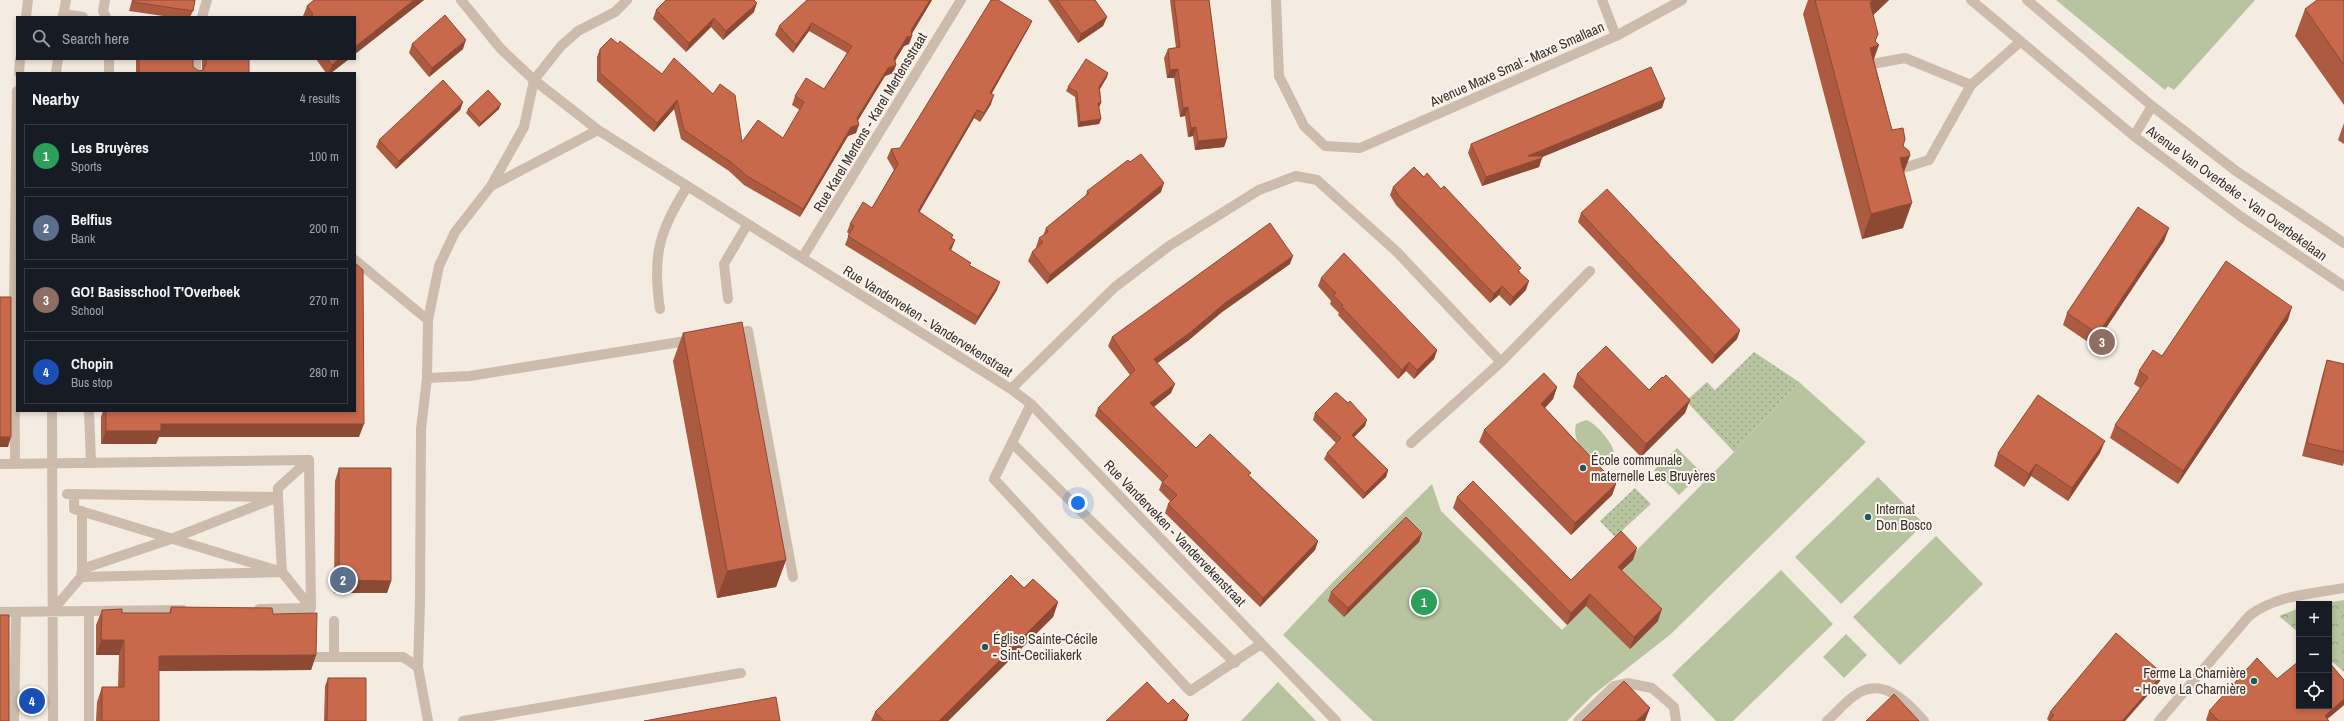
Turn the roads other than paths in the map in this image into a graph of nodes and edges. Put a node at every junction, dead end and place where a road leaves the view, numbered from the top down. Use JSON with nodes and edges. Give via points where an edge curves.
{"nodes":[{"id":1,"x":28,"y":0,"type":"edge"},
{"id":2,"x":66,"y":0,"type":"edge"},
{"id":3,"x":105,"y":0,"type":"edge"},
{"id":4,"x":207,"y":0,"type":"edge"},
{"id":5,"x":461,"y":0,"type":"edge"},
{"id":6,"x":627,"y":0,"type":"edge"},
{"id":7,"x":961,"y":0,"type":"edge"},
{"id":8,"x":1276,"y":0,"type":"edge"},
{"id":9,"x":1602,"y":0,"type":"edge"},
{"id":10,"x":1682,"y":0,"type":"edge"},
{"id":11,"x":1971,"y":0,"type":"edge"},
{"id":12,"x":2026,"y":0,"type":"edge"},
{"id":13,"x":26,"y":16,"type":"edge"},
{"id":14,"x":63,"y":16,"type":"edge"},
{"id":15,"x":106,"y":16,"type":"edge"},
{"id":16,"x":202,"y":16,"type":"edge"},
{"id":17,"x":1616,"y":36,"type":"junction"},
{"id":18,"x":2020,"y":42,"type":"junction"},
{"id":19,"x":20,"y":60,"type":"edge"},
{"id":20,"x":58,"y":60,"type":"edge"},
{"id":21,"x":110,"y":60,"type":"edge"},
{"id":22,"x":196,"y":60,"type":"edge"},
{"id":23,"x":1872,"y":64,"type":"edge"},
{"id":24,"x":19,"y":72,"type":"edge"},
{"id":25,"x":56,"y":72,"type":"edge"},
{"id":26,"x":109,"y":72,"type":"edge"},
{"id":27,"x":196,"y":72,"type":"edge"},
{"id":28,"x":534,"y":80,"type":"junction"},
{"id":29,"x":1971,"y":85,"type":"junction"},
{"id":30,"x":2152,"y":106,"type":"junction"},
{"id":31,"x":598,"y":130,"type":"junction"},
{"id":32,"x":2134,"y":136,"type":"junction"},
{"id":33,"x":16,"y":163,"type":"edge"},
{"id":34,"x":1900,"y":169,"type":"edge"},
{"id":35,"x":491,"y":186,"type":"junction"},
{"id":36,"x":687,"y":187,"type":"junction"},
{"id":37,"x":747,"y":225,"type":"junction"},
{"id":38,"x":2344,"y":243,"type":"edge"},
{"id":39,"x":802,"y":258,"type":"junction"},
{"id":40,"x":356,"y":261,"type":"edge"},
{"id":41,"x":1590,"y":272,"type":"dead end"},
{"id":42,"x":2344,"y":286,"type":"edge"},
{"id":43,"x":728,"y":299,"type":"dead end"},
{"id":44,"x":660,"y":309,"type":"dead end"},
{"id":45,"x":428,"y":320,"type":"junction"},
{"id":46,"x":725,"y":335,"type":"edge"},
{"id":47,"x":702,"y":339,"type":"edge"},
{"id":48,"x":1501,"y":362,"type":"junction"},
{"id":49,"x":427,"y":378,"type":"junction"},
{"id":50,"x":1011,"y":389,"type":"junction"},
{"id":51,"x":1030,"y":404,"type":"junction"},
{"id":52,"x":52,"y":412,"type":"edge"},
{"id":53,"x":89,"y":412,"type":"edge"},
{"id":54,"x":1012,"y":442,"type":"junction"},
{"id":55,"x":1411,"y":443,"type":"dead end"},
{"id":56,"x":309,"y":460,"type":"junction"},
{"id":57,"x":52,"y":463,"type":"junction"},
{"id":58,"x":91,"y":463,"type":"junction"},
{"id":59,"x":0,"y":464,"type":"edge"},
{"id":60,"x":15,"y":464,"type":"junction"},
{"id":61,"x":278,"y":497,"type":"junction"},
{"id":62,"x":82,"y":511,"type":"junction"},
{"id":63,"x":171,"y":539,"type":"junction"},
{"id":64,"x":282,"y":572,"type":"junction"},
{"id":65,"x":81,"y":573,"type":"junction"},
{"id":66,"x":793,"y":578,"type":"dead end"},
{"id":67,"x":2344,"y":588,"type":"edge"},
{"id":68,"x":311,"y":608,"type":"junction"},
{"id":69,"x":247,"y":609,"type":"edge"},
{"id":70,"x":192,"y":610,"type":"edge"},
{"id":71,"x":52,"y":611,"type":"junction"},
{"id":72,"x":88,"y":611,"type":"junction"},
{"id":73,"x":0,"y":612,"type":"edge"},
{"id":74,"x":16,"y":612,"type":"junction"},
{"id":75,"x":334,"y":621,"type":"dead end"},
{"id":76,"x":1261,"y":644,"type":"junction"},
{"id":77,"x":316,"y":657,"type":"edge"},
{"id":78,"x":334,"y":657,"type":"junction"},
{"id":79,"x":1235,"y":663,"type":"junction"},
{"id":80,"x":418,"y":667,"type":"junction"},
{"id":81,"x":741,"y":673,"type":"dead end"},
{"id":82,"x":14,"y":721,"type":"edge"},
{"id":83,"x":53,"y":721,"type":"edge"},
{"id":84,"x":89,"y":721,"type":"edge"},
{"id":85,"x":428,"y":721,"type":"edge"},
{"id":86,"x":463,"y":721,"type":"edge"},
{"id":87,"x":1336,"y":721,"type":"edge"},
{"id":88,"x":1578,"y":721,"type":"edge"},
{"id":89,"x":1676,"y":721,"type":"edge"},
{"id":90,"x":1827,"y":721,"type":"edge"},
{"id":91,"x":1924,"y":721,"type":"edge"},
{"id":92,"x":2159,"y":721,"type":"edge"}],
"edges":[{"from":1,"to":13,"type":"street"},
{"from":2,"to":14,"type":"street"},
{"from":3,"to":15,"type":"street","via":[[103,11]]},
{"from":4,"to":16,"type":"street"},
{"from":5,"to":28,"type":"street","name":"Rue Vanderveken - Vandervekenstraat","via":[[501,49]]},
{"from":6,"to":28,"type":"street","via":[[615,12],[578,31],[561,46]]},
{"from":7,"to":39,"type":"street","name":"Rue Karel Mertens - Karel Mertensstraat"},
{"from":8,"to":17,"type":"street","name":"Avenue Maxe Smal - Maxe Smallaan","via":[[1279,76],[1304,126],[1326,146],[1360,148]]},
{"from":9,"to":17,"type":"street"},
{"from":10,"to":17,"type":"street","name":"Avenue Maxe Smal - Maxe Smallaan"},
{"from":11,"to":18,"type":"street","name":"Avenue Van Overbeke - Van Overbekelaan"},
{"from":12,"to":30,"type":"street","name":"Avenue Van Overbeke - Van Overbekelaan"},
{"from":18,"to":29,"type":"street"},
{"from":18,"to":32,"type":"street","name":"Avenue Van Overbeke - Van Overbekelaan"},
{"from":19,"to":24,"type":"street"},
{"from":20,"to":25,"type":"street"},
{"from":21,"to":26,"type":"street"},
{"from":22,"to":27,"type":"street"},
{"from":23,"to":29,"type":"street","via":[[1905,58]]},
{"from":28,"to":31,"type":"street","name":"Rue Vanderveken - Vandervekenstraat"},
{"from":28,"to":35,"type":"street","via":[[524,127]]},
{"from":29,"to":34,"type":"street","via":[[1929,160]]},
{"from":30,"to":32,"type":"street","name":"Avenue Van Overbeke - Van Overbekelaan"},
{"from":30,"to":38,"type":"street","name":"Avenue Van Overbeke - Van Overbekelaan","via":[[2236,170]]},
{"from":31,"to":35,"type":"street"},
{"from":31,"to":36,"type":"street","name":"Rue Vanderveken - Vandervekenstraat"},
{"from":32,"to":42,"type":"street","name":"Avenue Van Overbeke - Van Overbekelaan","via":[[2240,216]]},
{"from":33,"to":60,"type":"street"},
{"from":35,"to":45,"type":"street","via":[[455,232],[448,246],[439,266]]},
{"from":36,"to":37,"type":"street","name":"Rue Vanderveken - Vandervekenstraat"},
{"from":36,"to":44,"type":"street","via":[[669,215],[661,238],[657,259]]},
{"from":37,"to":39,"type":"street","name":"Rue Vanderveken - Vandervekenstraat"},
{"from":37,"to":43,"type":"street","via":[[724,264]]},
{"from":39,"to":50,"type":"street","name":"Rue Vanderveken - Vandervekenstraat"},
{"from":40,"to":45,"type":"street"},
{"from":41,"to":48,"type":"street"},
{"from":45,"to":49,"type":"street"},
{"from":46,"to":66,"type":"street","via":[[748,331]]},
{"from":47,"to":49,"type":"street","via":[[470,376]]},
{"from":48,"to":50,"type":"street","via":[[1397,252],[1317,180],[1296,176],[1259,190],[1169,246],[1115,286]]},
{"from":48,"to":55,"type":"street"},
{"from":49,"to":80,"type":"street","via":[[421,429]]},
{"from":50,"to":51,"type":"street","name":"Rue Vanderveken - Vandervekenstraat"},
{"from":51,"to":54,"type":"street"},
{"from":51,"to":76,"type":"street","name":"Rue Vanderveken - Vandervekenstraat"},
{"from":52,"to":57,"type":"street"},
{"from":53,"to":58,"type":"street"},
{"from":54,"to":79,"type":"street"},
{"from":54,"to":79,"type":"street","via":[[994,479],[1190,691]]},
{"from":56,"to":58,"type":"street"},
{"from":56,"to":61,"type":"street","via":[[278,488]]},
{"from":56,"to":68,"type":"street"},
{"from":57,"to":58,"type":"street"},
{"from":57,"to":60,"type":"street"},
{"from":57,"to":71,"type":"street"},
{"from":59,"to":60,"type":"street"},
{"from":61,"to":62,"type":"street","via":[[70,494],[74,509]]},
{"from":61,"to":63,"type":"street"},
{"from":61,"to":64,"type":"street"},
{"from":62,"to":63,"type":"street"},
{"from":62,"to":65,"type":"street"},
{"from":63,"to":64,"type":"street"},
{"from":63,"to":65,"type":"street"},
{"from":64,"to":65,"type":"street"},
{"from":64,"to":68,"type":"street"},
{"from":65,"to":71,"type":"street"},
{"from":67,"to":92,"type":"street","via":[[2282,598],[2260,608],[2249,616]]},
{"from":68,"to":69,"type":"street"},
{"from":70,"to":72,"type":"street"},
{"from":71,"to":72,"type":"street"},
{"from":71,"to":74,"type":"street"},
{"from":71,"to":83,"type":"street"},
{"from":72,"to":84,"type":"street"},
{"from":73,"to":74,"type":"street"},
{"from":74,"to":82,"type":"street"},
{"from":75,"to":78,"type":"street"},
{"from":76,"to":79,"type":"street"},
{"from":76,"to":87,"type":"street","name":"Rue Vanderveken - Vandervekenstraat"},
{"from":77,"to":78,"type":"street"},
{"from":78,"to":80,"type":"street","via":[[403,657]]},
{"from":80,"to":85,"type":"street"},
{"from":81,"to":86,"type":"street"},
{"from":88,"to":89,"type":"street","via":[[1614,686],[1627,683],[1652,688],[1674,707]]},
{"from":90,"to":91,"type":"street","via":[[1855,695],[1870,688],[1895,693],[1908,702]]}]}
